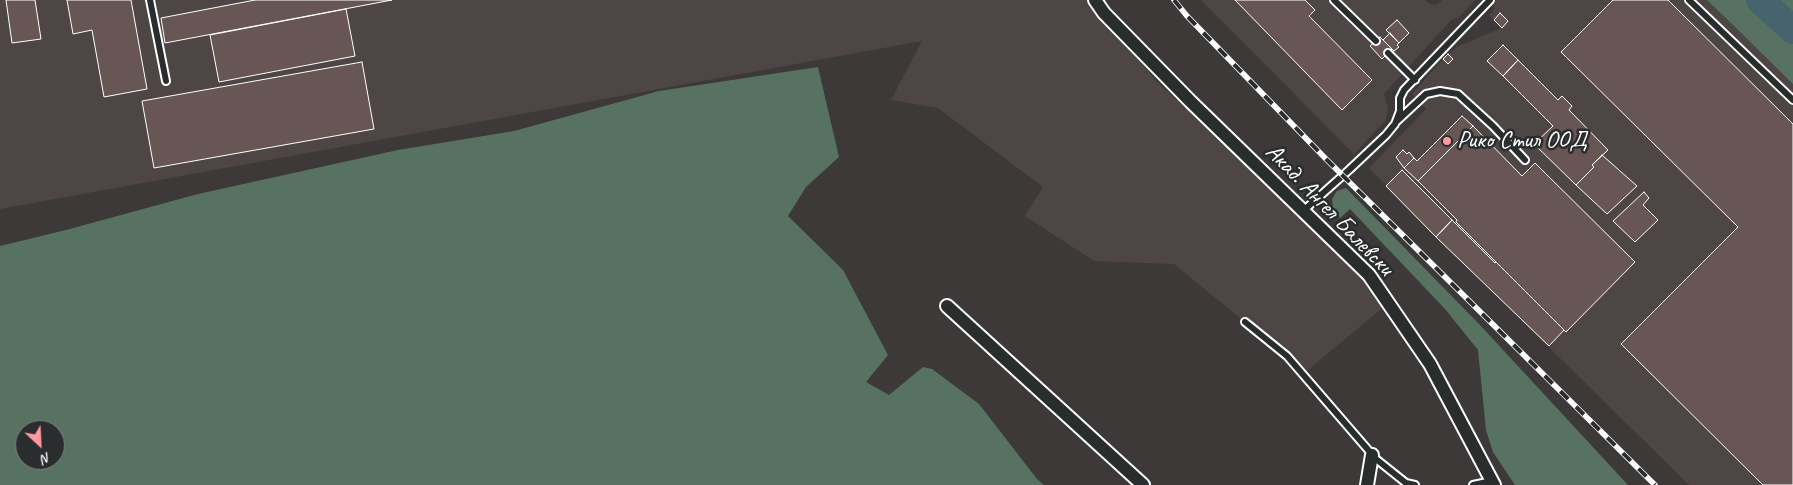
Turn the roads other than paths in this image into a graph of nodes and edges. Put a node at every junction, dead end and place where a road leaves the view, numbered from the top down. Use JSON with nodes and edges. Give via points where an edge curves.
{"nodes":[{"id":1,"x":150,"y":0,"type":"edge"},
{"id":2,"x":1095,"y":0,"type":"edge"},
{"id":3,"x":1334,"y":0,"type":"edge"},
{"id":4,"x":1490,"y":0,"type":"edge"},
{"id":5,"x":1689,"y":0,"type":"edge"},
{"id":6,"x":1376,"y":41,"type":"dead end"},
{"id":7,"x":1388,"y":53,"type":"dead end"},
{"id":8,"x":1415,"y":80,"type":"junction"},
{"id":9,"x":166,"y":81,"type":"dead end"},
{"id":10,"x":1793,"y":100,"type":"edge"},
{"id":11,"x":1395,"y":124,"type":"junction"},
{"id":12,"x":1526,"y":160,"type":"dead end"},
{"id":13,"x":1303,"y":211,"type":"junction"},
{"id":14,"x":947,"y":306,"type":"dead end"},
{"id":15,"x":1245,"y":322,"type":"dead end"},
{"id":16,"x":1372,"y":455,"type":"junction"},
{"id":17,"x":1493,"y":483,"type":"edge"},
{"id":18,"x":1143,"y":485,"type":"edge"},
{"id":19,"x":1367,"y":485,"type":"edge"},
{"id":20,"x":1416,"y":485,"type":"edge"},
{"id":21,"x":1473,"y":485,"type":"edge"}],
"edges":[{"from":1,"to":9,"type":"lane"},
{"from":2,"to":13,"type":"street","name":"Акад. Ангел Балевски","via":[[1191,102]]},
{"from":3,"to":6,"type":"lane"},
{"from":4,"to":8,"type":"lane"},
{"from":5,"to":10,"type":"lane"},
{"from":7,"to":8,"type":"lane"},
{"from":8,"to":11,"type":"lane","via":[[1400,98]]},
{"from":11,"to":12,"type":"lane","via":[[1426,94],[1440,91],[1458,94]]},
{"from":11,"to":13,"type":"lane","via":[[1373,149]]},
{"from":13,"to":17,"type":"street","name":"Акад. Ангел Балевски","via":[[1369,276],[1430,364]]},
{"from":14,"to":18,"type":"street"},
{"from":15,"to":16,"type":"lane","via":[[1287,356]]},
{"from":16,"to":19,"type":"street"},
{"from":16,"to":20,"type":"lane","via":[[1406,483]]},
{"from":17,"to":21,"type":"lane"}]}
